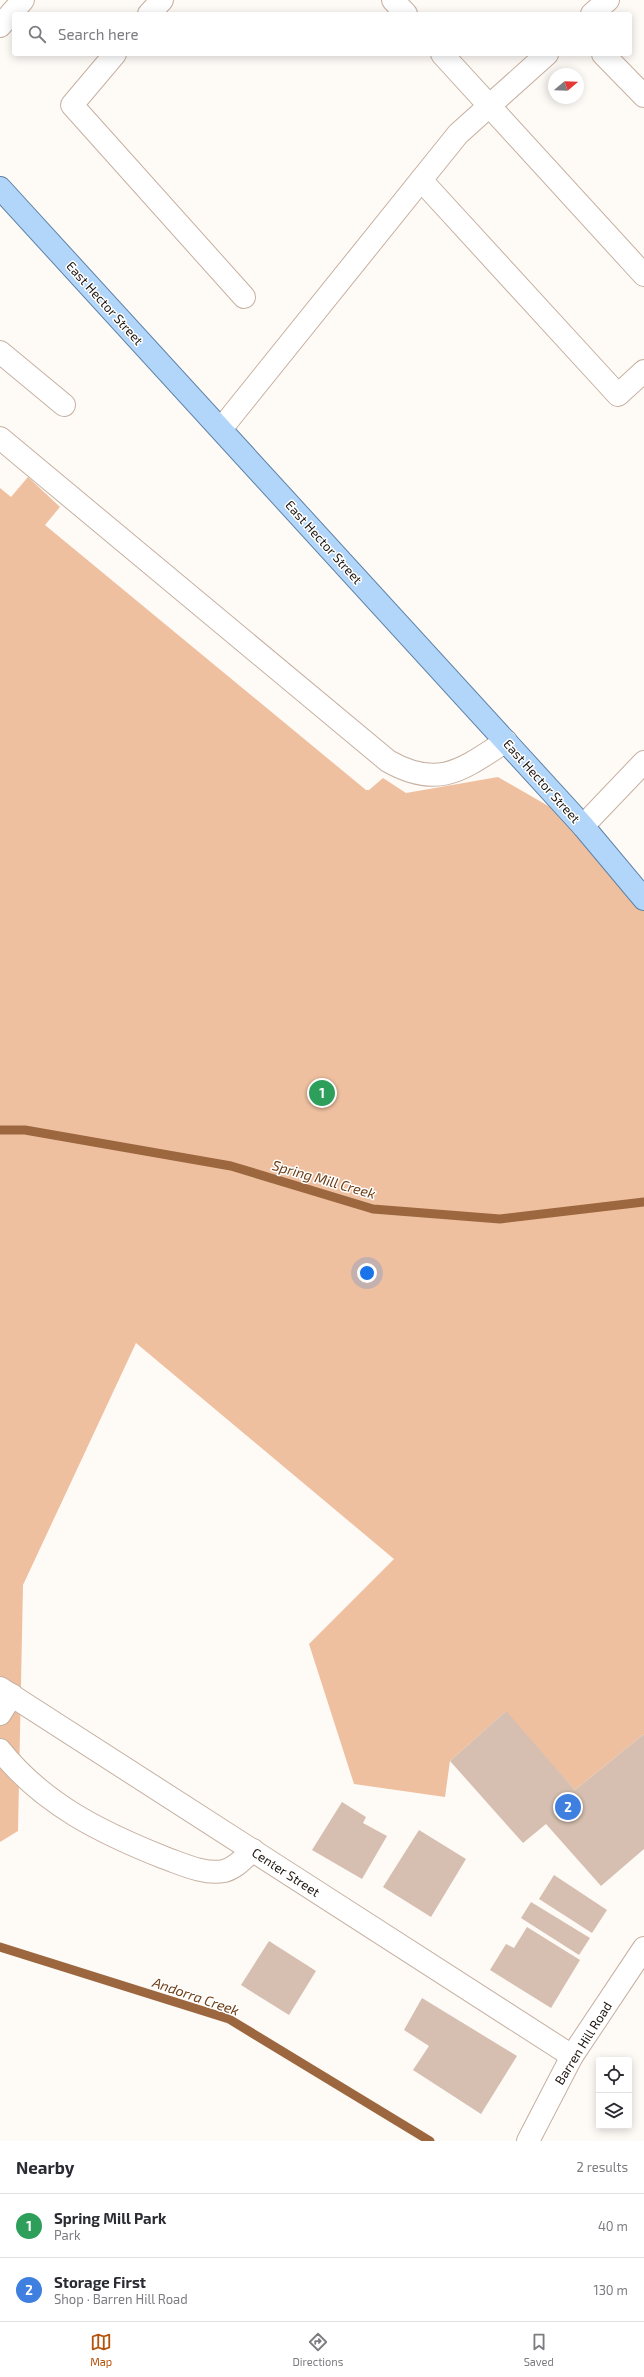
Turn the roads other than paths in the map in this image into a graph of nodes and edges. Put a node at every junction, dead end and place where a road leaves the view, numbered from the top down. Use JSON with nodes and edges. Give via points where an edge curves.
{"nodes":[{"id":1,"x":23,"y":0,"type":"edge"},
{"id":2,"x":162,"y":0,"type":"edge"},
{"id":3,"x":393,"y":0,"type":"edge"},
{"id":4,"x":608,"y":0,"type":"edge"},
{"id":5,"x":12,"y":12,"type":"edge"},
{"id":6,"x":12,"y":12,"type":"edge"},
{"id":7,"x":151,"y":12,"type":"edge"},
{"id":8,"x":404,"y":12,"type":"edge"},
{"id":9,"x":594,"y":12,"type":"edge"},
{"id":10,"x":0,"y":26,"type":"edge"},
{"id":11,"x":113,"y":56,"type":"edge"},
{"id":12,"x":444,"y":56,"type":"edge"},
{"id":13,"x":545,"y":56,"type":"edge"},
{"id":14,"x":605,"y":56,"type":"edge"},
{"id":15,"x":642,"y":89,"type":"edge"},
{"id":16,"x":490,"y":106,"type":"junction"},
{"id":17,"x":421,"y":180,"type":"junction"},
{"id":18,"x":0,"y":188,"type":"edge"},
{"id":19,"x":644,"y":274,"type":"edge"},
{"id":20,"x":244,"y":297,"type":"dead end"},
{"id":21,"x":0,"y":352,"type":"edge"},
{"id":22,"x":644,"y":371,"type":"edge"},
{"id":23,"x":64,"y":405,"type":"dead end"},
{"id":24,"x":221,"y":429,"type":"junction"},
{"id":25,"x":0,"y":438,"type":"edge"},
{"id":26,"x":506,"y":742,"type":"junction"},
{"id":27,"x":644,"y":762,"type":"edge"},
{"id":28,"x":583,"y":826,"type":"junction"},
{"id":29,"x":644,"y":899,"type":"edge"},
{"id":30,"x":6,"y":1691,"type":"edge"},
{"id":31,"x":0,"y":1714,"type":"edge"},
{"id":32,"x":0,"y":1750,"type":"edge"},
{"id":33,"x":253,"y":1850,"type":"junction"},
{"id":34,"x":644,"y":1948,"type":"edge"},
{"id":35,"x":572,"y":2056,"type":"junction"},
{"id":36,"x":528,"y":2141,"type":"edge"}],
"edges":[{"from":1,"to":5,"type":"street"},
{"from":2,"to":7,"type":"street"},
{"from":3,"to":8,"type":"street"},
{"from":4,"to":9,"type":"street"},
{"from":6,"to":10,"type":"street"},
{"from":11,"to":20,"type":"street","via":[[72,105]]},
{"from":12,"to":16,"type":"street"},
{"from":13,"to":16,"type":"street"},
{"from":14,"to":15,"type":"street"},
{"from":16,"to":17,"type":"street","via":[[458,134]]},
{"from":16,"to":19,"type":"street"},
{"from":17,"to":22,"type":"street","via":[[618,395]]},
{"from":17,"to":24,"type":"street"},
{"from":18,"to":24,"type":"main road","name":"East Hector Street"},
{"from":21,"to":23,"type":"street"},
{"from":24,"to":26,"type":"main road","name":"East Hector Street"},
{"from":25,"to":26,"type":"street","via":[[388,761],[406,771],[439,776],[460,770]]},
{"from":26,"to":28,"type":"main road","name":"East Hector Street"},
{"from":27,"to":28,"type":"street"},
{"from":28,"to":29,"type":"main road","name":"East Hector Street"},
{"from":30,"to":31,"type":"street"},
{"from":30,"to":33,"type":"street","name":"Center Street"},
{"from":32,"to":33,"type":"street","via":[[54,1802],[77,1817],[132,1845],[176,1862],[215,1872],[231,1869]]},
{"from":33,"to":35,"type":"street","name":"Center Street"},
{"from":34,"to":35,"type":"street","name":"Barren Hill Road"},
{"from":35,"to":36,"type":"street","name":"Barren Hill Road"}]}
